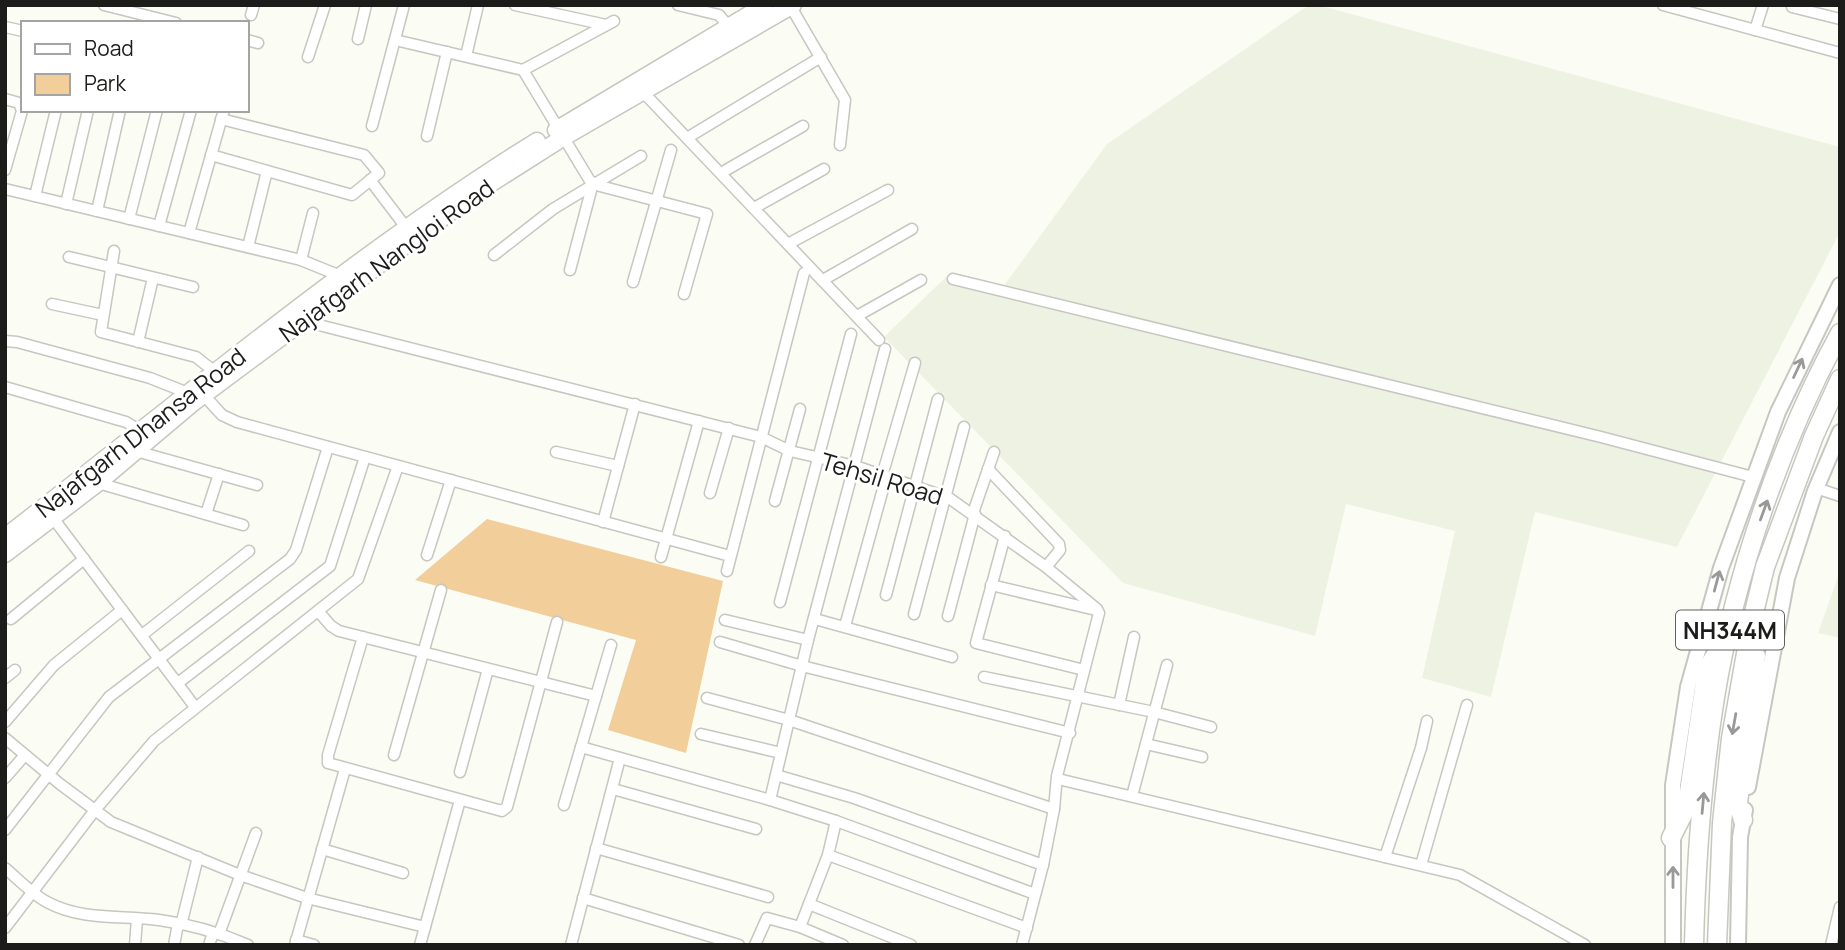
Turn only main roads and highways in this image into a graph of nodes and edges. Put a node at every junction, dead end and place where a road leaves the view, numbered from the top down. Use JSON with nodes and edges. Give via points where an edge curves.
{"nodes":[{"id":1,"x":792,"y":6,"type":"edge"},
{"id":2,"x":753,"y":14,"type":"edge"},
{"id":3,"x":561,"y":132,"type":"junction"},
{"id":4,"x":348,"y":279,"type":"junction"},
{"id":5,"x":1840,"y":332,"type":"edge"},
{"id":6,"x":1840,"y":379,"type":"edge"},
{"id":7,"x":196,"y":392,"type":"junction"},
{"id":8,"x":48,"y":512,"type":"junction"},
{"id":9,"x":5,"y":537,"type":"edge"},
{"id":10,"x":5,"y":554,"type":"edge"},
{"id":11,"x":1728,"y":636,"type":"junction"},
{"id":12,"x":1749,"y":640,"type":"junction"},
{"id":13,"x":1743,"y":820,"type":"road end"},
{"id":14,"x":1671,"y":838,"type":"road end"},
{"id":15,"x":1694,"y":945,"type":"edge"},
{"id":16,"x":1717,"y":945,"type":"edge"}],
"edges":[{"from":1,"to":2,"type":"main road","name":"Najafgarh Nangloi Road"},
{"from":2,"to":3,"type":"main road"},
{"from":2,"to":3,"type":"main road","name":"Najafgarh Nangloi Road","via":[[643,92]]},
{"from":3,"to":4,"type":"main road","name":"Najafgarh Nangloi Road"},
{"from":4,"to":7,"type":"main road","name":"Najafgarh Nangloi Road","via":[[302,321]]},
{"from":4,"to":7,"type":"main road","name":"Najafgarh Dhansa Road","via":[[215,372]]},
{"from":11,"to":5,"type":"highway","number":"NH344M","one_way":true,"via":[[1757,531],[1792,433]]},
{"from":6,"to":12,"type":"highway","number":"NH344M","via":[[1765,567]]},
{"from":7,"to":8,"type":"main road","name":"Najafgarh Dhansa Road","via":[[141,431]]},
{"from":7,"to":8,"type":"main road","name":"Najafgarh Nangloi Road","via":[[136,452],[97,483]]},
{"from":8,"to":9,"type":"main road","name":"Najafgarh Dhansa Road"},
{"from":8,"to":10,"type":"main road","name":"Najafgarh Nangloi Road"},
{"from":11,"to":14,"type":"highway","via":[[1707,669],[1688,806]]},
{"from":15,"to":11,"type":"highway","number":"NH344M","one_way":true,"via":[[1708,748]]},
{"from":12,"to":13,"type":"highway","via":[[1757,657],[1738,803]]},
{"from":12,"to":16,"type":"highway","number":"NH344M","one_way":true,"via":[[1731,737]]}]}
